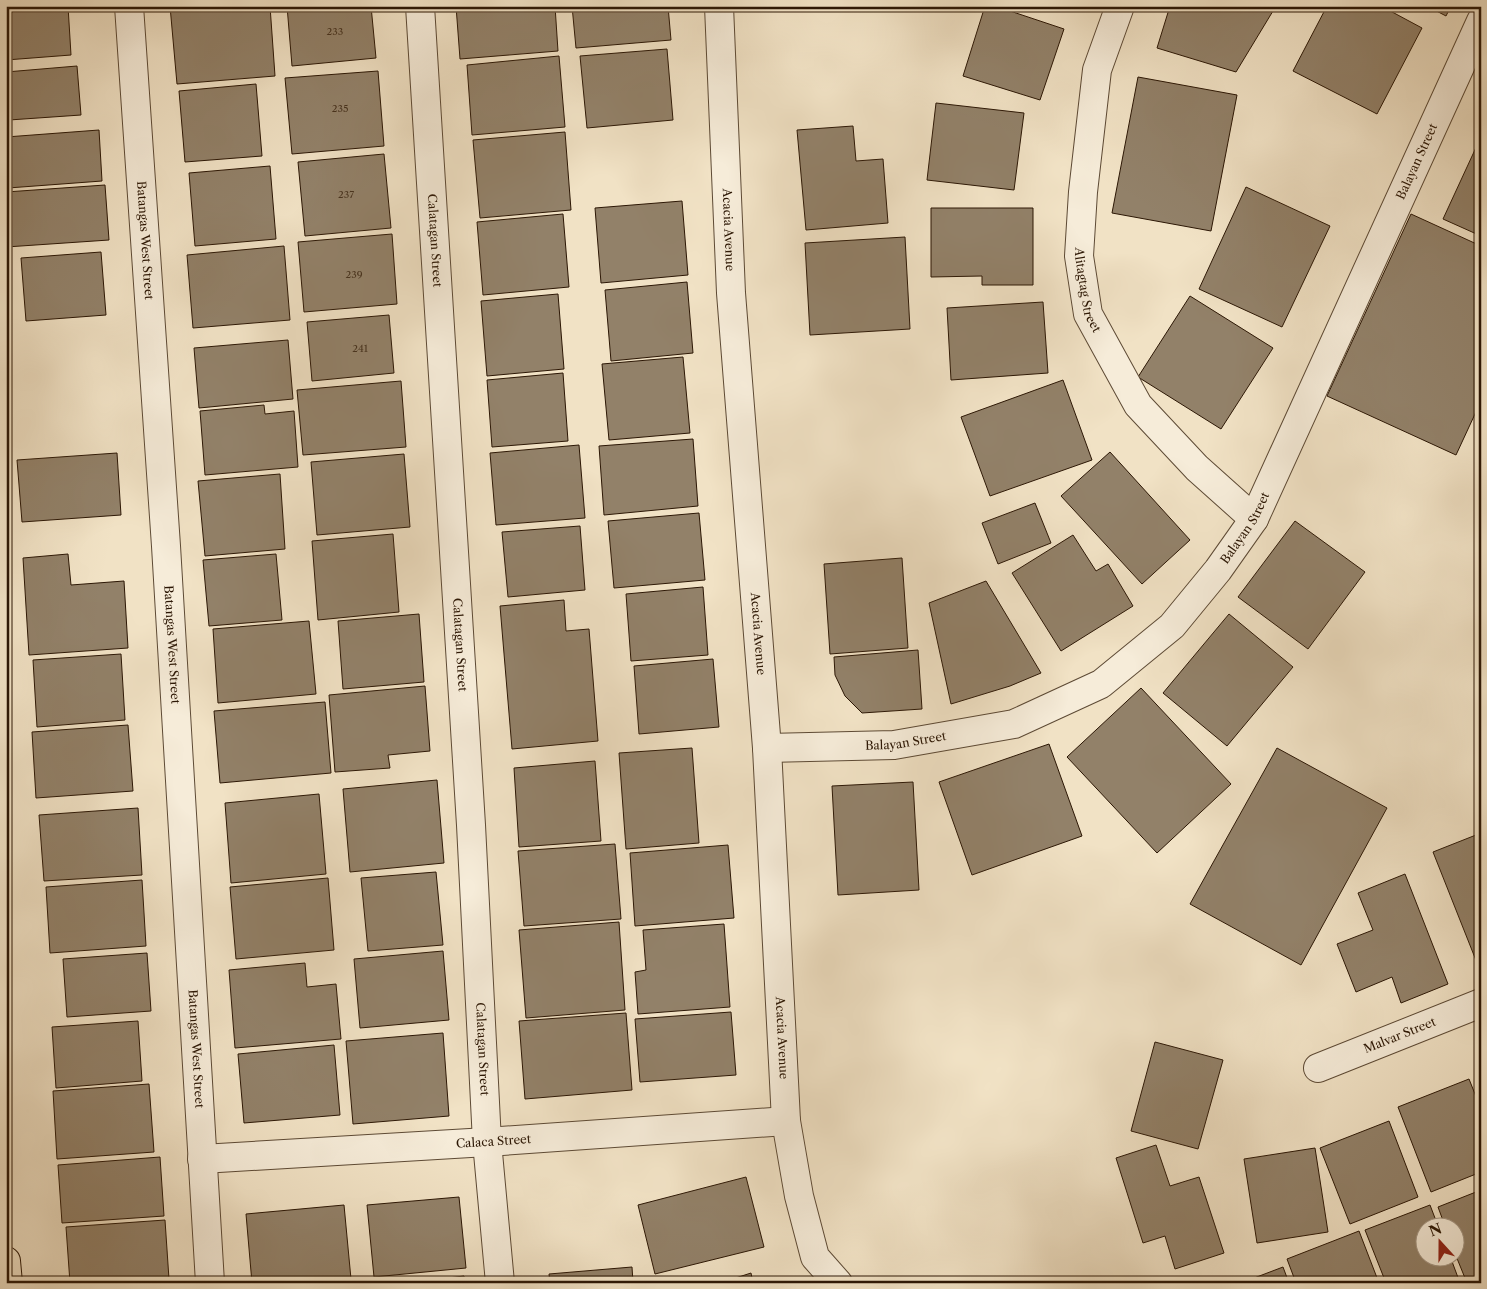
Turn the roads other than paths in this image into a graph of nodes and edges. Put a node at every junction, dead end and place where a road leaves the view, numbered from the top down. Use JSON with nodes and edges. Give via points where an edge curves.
{"nodes":[{"id":1,"x":129,"y":6,"type":"edge"},
{"id":2,"x":420,"y":6,"type":"edge"},
{"id":3,"x":719,"y":6,"type":"edge"},
{"id":4,"x":1120,"y":6,"type":"edge"},
{"id":5,"x":1481,"y":21,"type":"edge"},
{"id":6,"x":1254,"y":519,"type":"junction"},
{"id":7,"x":767,"y":748,"type":"junction"},
{"id":8,"x":1481,"y":1003,"type":"edge"},
{"id":9,"x":1318,"y":1068,"type":"dead end"},
{"id":10,"x":786,"y":1121,"type":"junction"},
{"id":11,"x":487,"y":1142,"type":"junction"},
{"id":12,"x":202,"y":1159,"type":"junction"},
{"id":13,"x":6,"y":1261,"type":"edge"},
{"id":14,"x":817,"y":1270,"type":"edge"},
{"id":15,"x":8,"y":1283,"type":"edge"},
{"id":16,"x":210,"y":1283,"type":"edge"},
{"id":17,"x":500,"y":1283,"type":"edge"},
{"id":18,"x":838,"y":1283,"type":"edge"}],
"edges":[{"from":1,"to":12,"type":"street","name":"Batangas West Street"},
{"from":2,"to":11,"type":"street","name":"Calatagan Street","via":[[472,826]]},
{"from":3,"to":7,"type":"street","name":"Acacia Avenue","via":[[731,293]]},
{"from":4,"to":6,"type":"street","name":"Alitagtag Street","via":[[1097,70],[1083,192],[1079,256],[1088,314],[1138,405],[1197,468]]},
{"from":5,"to":6,"type":"street","name":"Balayan Street"},
{"from":6,"to":7,"type":"street","name":"Balayan Street","via":[[1172,626],[1101,684],[1014,724],[894,745]]},
{"from":7,"to":10,"type":"street","name":"Acacia Avenue"},
{"from":8,"to":9,"type":"street","name":"Malvar Street"},
{"from":10,"to":11,"type":"street","name":"Calaca Street"},
{"from":10,"to":14,"type":"street","name":"Acacia Avenue","via":[[799,1196]]},
{"from":11,"to":12,"type":"street","name":"Calaca Street"},
{"from":11,"to":17,"type":"street","name":"Calatagan Street"},
{"from":12,"to":16,"type":"street","name":"Batangas West Street"},
{"from":13,"to":15,"type":"main road"},
{"from":14,"to":18,"type":"street"}]}
